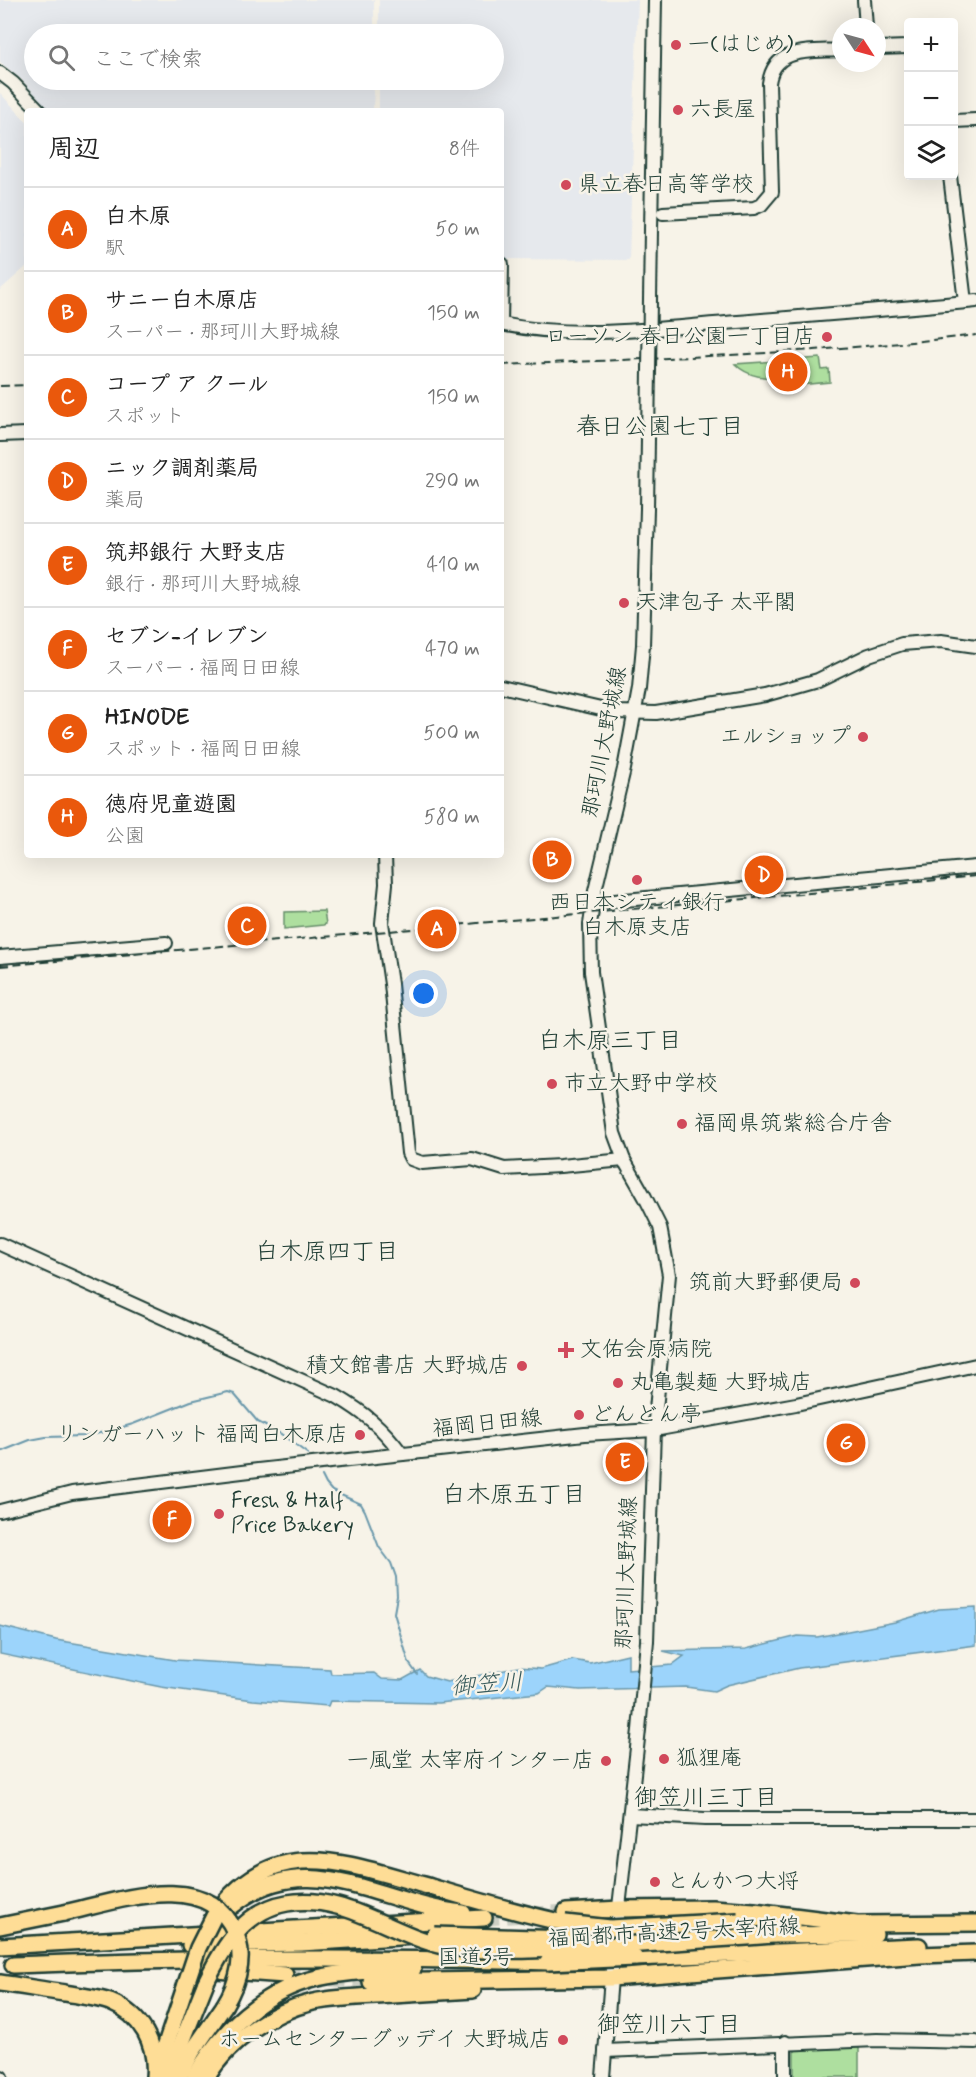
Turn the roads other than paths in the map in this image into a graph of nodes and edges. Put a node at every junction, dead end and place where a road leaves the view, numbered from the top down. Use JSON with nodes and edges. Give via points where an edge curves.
{"nodes":[{"id":1,"x":655,"y":0,"type":"edge"},
{"id":2,"x":864,"y":0,"type":"edge"},
{"id":3,"x":865,"y":18,"type":"edge"},
{"id":4,"x":904,"y":47,"type":"edge"},
{"id":5,"x":886,"y":48,"type":"edge"},
{"id":6,"x":832,"y":51,"type":"edge"},
{"id":7,"x":0,"y":73,"type":"edge"},
{"id":8,"x":37,"y":108,"type":"edge"},
{"id":9,"x":976,"y":120,"type":"edge"},
{"id":10,"x":958,"y":121,"type":"edge"},
{"id":11,"x":951,"y":180,"type":"edge"},
{"id":12,"x":663,"y":213,"type":"dead end"},
{"id":13,"x":971,"y":302,"type":"edge"},
{"id":14,"x":504,"y":326,"type":"edge"},
{"id":15,"x":24,"y":434,"type":"edge"},
{"id":16,"x":0,"y":435,"type":"edge"},
{"id":17,"x":976,"y":646,"type":"edge"},
{"id":18,"x":504,"y":687,"type":"edge"},
{"id":19,"x":635,"y":714,"type":"junction"},
{"id":20,"x":385,"y":858,"type":"edge"},
{"id":21,"x":976,"y":867,"type":"edge"},
{"id":22,"x":593,"y":903,"type":"junction"},
{"id":23,"x":166,"y":943,"type":"dead end"},
{"id":24,"x":0,"y":957,"type":"edge"},
{"id":25,"x":624,"y":1160,"type":"junction"},
{"id":26,"x":0,"y":1244,"type":"edge"},
{"id":27,"x":976,"y":1365,"type":"edge"},
{"id":28,"x":654,"y":1431,"type":"junction"},
{"id":29,"x":402,"y":1454,"type":"junction"},
{"id":30,"x":0,"y":1511,"type":"edge"},
{"id":31,"x":630,"y":1815,"type":"junction"},
{"id":32,"x":976,"y":1819,"type":"edge"},
{"id":33,"x":620,"y":1909,"type":"junction"},
{"id":34,"x":217,"y":1918,"type":"junction"},
{"id":35,"x":566,"y":1918,"type":"junction"},
{"id":36,"x":976,"y":1923,"type":"edge"},
{"id":37,"x":858,"y":1924,"type":"junction"},
{"id":38,"x":0,"y":1926,"type":"edge"},
{"id":39,"x":976,"y":1932,"type":"edge"},
{"id":40,"x":773,"y":1935,"type":"junction"},
{"id":41,"x":976,"y":1944,"type":"edge"},
{"id":42,"x":7,"y":1946,"type":"edge"},
{"id":43,"x":976,"y":1953,"type":"edge"},
{"id":44,"x":7,"y":1965,"type":"edge"},
{"id":45,"x":373,"y":1970,"type":"junction"},
{"id":46,"x":285,"y":1975,"type":"tunnel mouth"},
{"id":47,"x":611,"y":1978,"type":"junction"},
{"id":48,"x":578,"y":1979,"type":"junction"},
{"id":49,"x":0,"y":1983,"type":"edge"},
{"id":50,"x":785,"y":2042,"type":"junction"},
{"id":51,"x":976,"y":2042,"type":"edge"},
{"id":52,"x":605,"y":2051,"type":"junction"},
{"id":53,"x":154,"y":2077,"type":"edge"},
{"id":54,"x":168,"y":2077,"type":"edge"},
{"id":55,"x":179,"y":2077,"type":"edge"},
{"id":56,"x":195,"y":2077,"type":"edge"},
{"id":57,"x":207,"y":2077,"type":"edge"},
{"id":58,"x":603,"y":2077,"type":"edge"},
{"id":59,"x":785,"y":2077,"type":"edge"}],
"edges":[{"from":1,"to":19,"type":"street","name":"那珂川大野城線","bridge":true,"via":[[647,509],[643,645]]},
{"from":2,"to":3,"type":"street"},
{"from":4,"to":5,"type":"street"},
{"from":6,"to":12,"type":"street","via":[[791,54],[775,63],[770,73],[772,192],[761,206]]},
{"from":7,"to":8,"type":"street"},
{"from":9,"to":10,"type":"street"},
{"from":11,"to":13,"type":"street"},
{"from":13,"to":14,"type":"street","via":[[615,331]]},
{"from":15,"to":16,"type":"street"},
{"from":17,"to":19,"type":"street","via":[[941,641],[902,644],[818,680],[765,695]]},
{"from":18,"to":19,"type":"street"},
{"from":19,"to":22,"type":"street","name":"那珂川大野城線"},
{"from":20,"to":25,"type":"street","via":[[382,923],[411,1160],[422,1163],[472,1159],[504,1169]]},
{"from":21,"to":22,"type":"street"},
{"from":22,"to":25,"type":"street","name":"那珂川大野城線","via":[[591,972],[614,1133]]},
{"from":23,"to":24,"type":"street"},
{"from":25,"to":28,"type":"street","name":"那珂川大野城線","via":[[660,1227],[669,1275]]},
{"from":26,"to":29,"type":"street","via":[[336,1396],[373,1420]]},
{"from":27,"to":28,"type":"street","name":"福岡日田線"},
{"from":28,"to":29,"type":"street","name":"福岡日田線","via":[[585,1434]]},
{"from":28,"to":31,"type":"street","name":"那珂川大野城線","via":[[646,1641]]},
{"from":29,"to":30,"type":"street","name":"福岡日田線","via":[[72,1493]]},
{"from":31,"to":32,"type":"street","via":[[705,1819]]},
{"from":31,"to":33,"type":"street","name":"那珂川大野城線"},
{"from":33,"to":35,"type":"highway"},
{"from":33,"to":37,"type":"highway","via":[[713,1908]]},
{"from":33,"to":47,"type":"street","name":"那珂川大野城線"},
{"from":34,"to":35,"type":"highway","via":[[233,1893],[256,1875],[286,1863],[315,1860],[348,1863],[526,1914]]},
{"from":34,"to":42,"type":"highway","name":"国道3号","via":[[254,1890],[303,1877],[443,1910],[484,1915]]},
{"from":34,"to":53,"type":"highway","bridge":true,"via":[[192,1965]]},
{"from":35,"to":37,"type":"highway","bridge":true,"via":[[610,1928],[738,1922]]},
{"from":36,"to":37,"type":"highway"},
{"from":38,"to":55,"type":"highway","bridge":true,"via":[[166,1893],[188,1894],[218,1909],[232,1926],[239,1946],[238,1977]]},
{"from":39,"to":40,"type":"highway","name":"福岡都市高速2号太宰府線"},
{"from":40,"to":42,"type":"highway","bridge":true,"via":[[580,1939],[434,1935],[301,1943]]},
{"from":40,"to":54,"type":"highway","bridge":true,"via":[[578,1948],[474,1949],[428,1941],[346,1908],[299,1901],[272,1907],[249,1920],[231,1939],[206,1982]]},
{"from":41,"to":45,"type":"highway","name":"福岡都市高速2号太宰府線","bridge":true},
{"from":43,"to":47,"type":"highway","name":"国道3号"},
{"from":44,"to":45,"type":"highway","via":[[161,1959]]},
{"from":44,"to":46,"type":"highway","via":[[117,1965]]},
{"from":45,"to":48,"type":"highway","name":"国道3号"},
{"from":45,"to":56,"type":"highway","via":[[304,1982],[258,2005],[220,2040]]},
{"from":47,"to":48,"type":"highway","name":"国道3号"},
{"from":47,"to":52,"type":"street","name":"那珂川大野城線"},
{"from":48,"to":57,"type":"highway","via":[[312,2002],[255,2028],[222,2056]]},
{"from":49,"to":53,"type":"highway","via":[[96,1998],[131,2014],[146,2032],[154,2054]]},
{"from":50,"to":51,"type":"street"},
{"from":50,"to":52,"type":"street"},
{"from":50,"to":59,"type":"street"},
{"from":52,"to":58,"type":"street","name":"那珂川大野城線"}]}
